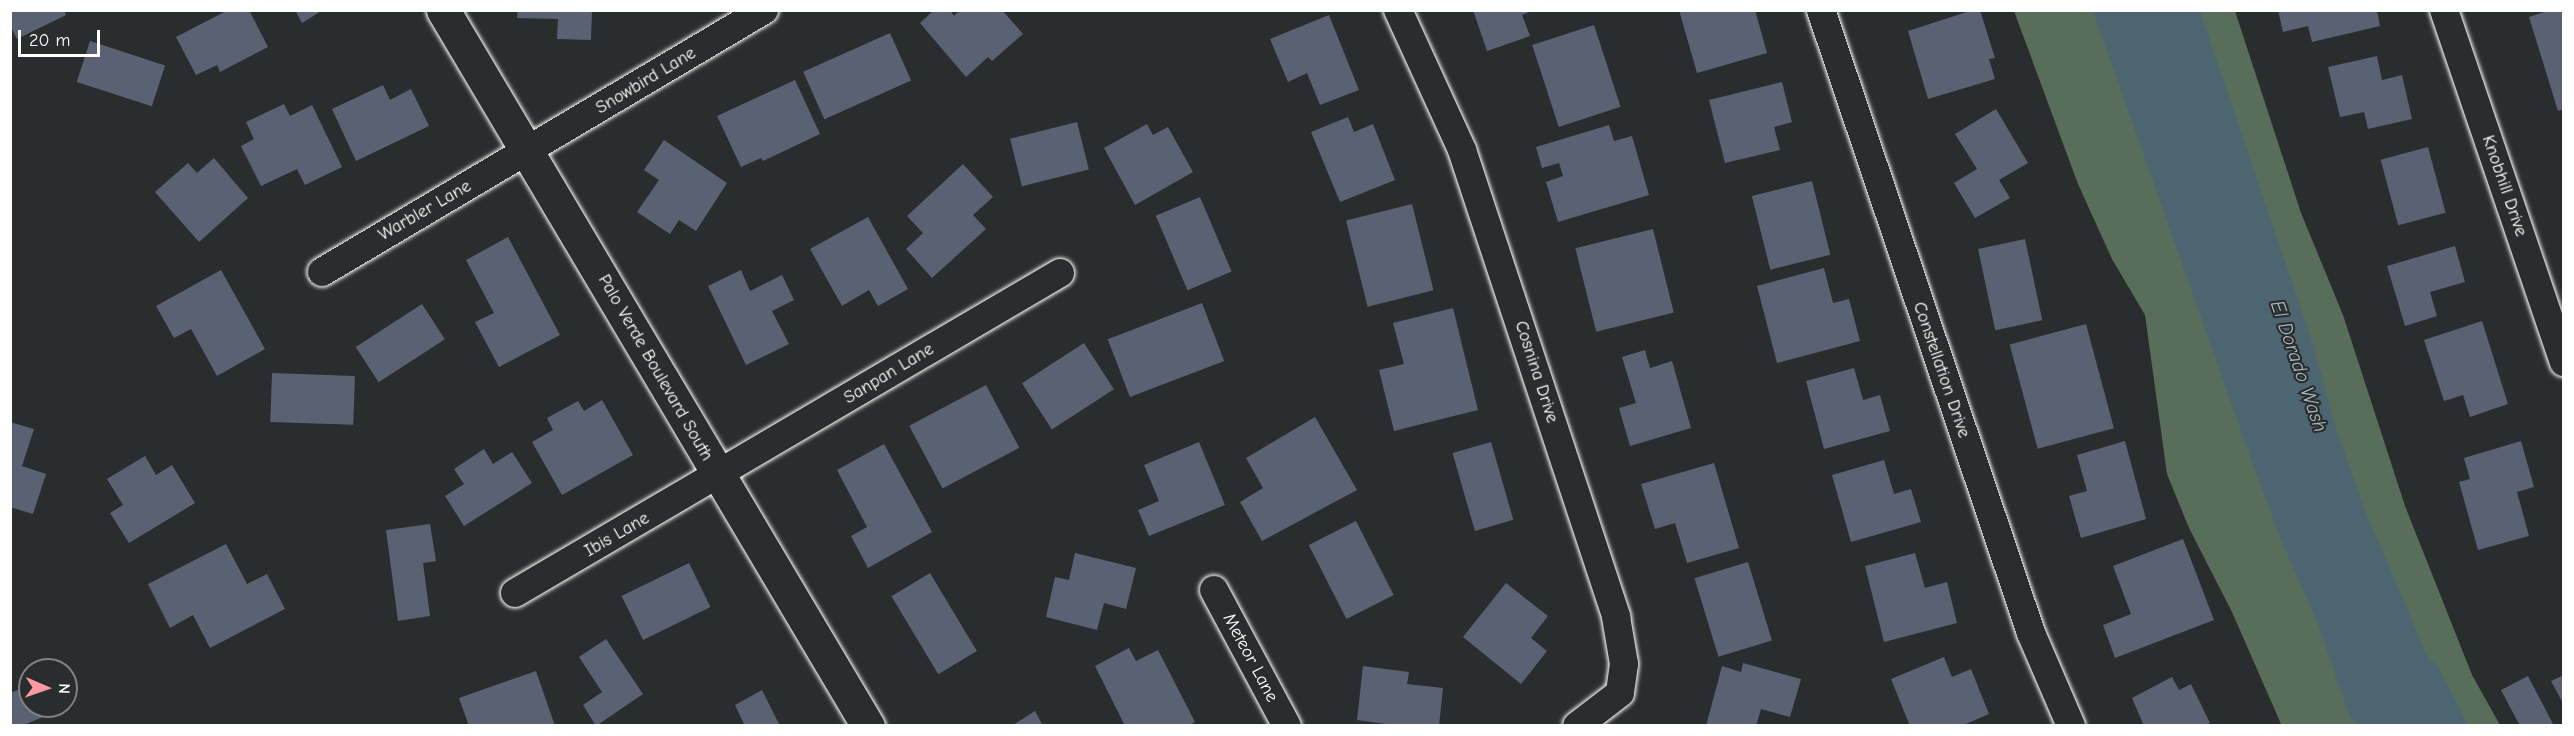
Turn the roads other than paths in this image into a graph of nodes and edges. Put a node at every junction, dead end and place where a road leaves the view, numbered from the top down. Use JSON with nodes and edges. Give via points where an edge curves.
{"nodes":[{"id":1,"x":443,"y":10,"type":"edge"},
{"id":2,"x":764,"y":10,"type":"edge"},
{"id":3,"x":1398,"y":10,"type":"edge"},
{"id":4,"x":1821,"y":10,"type":"edge"},
{"id":5,"x":2444,"y":10,"type":"edge"},
{"id":6,"x":527,"y":151,"type":"junction"},
{"id":7,"x":322,"y":272,"type":"dead end"},
{"id":8,"x":1060,"y":273,"type":"dead end"},
{"id":9,"x":2564,"y":362,"type":"edge"},
{"id":10,"x":718,"y":476,"type":"junction"},
{"id":11,"x":1214,"y":590,"type":"dead end"},
{"id":12,"x":515,"y":593,"type":"dead end"},
{"id":13,"x":868,"y":726,"type":"edge"},
{"id":14,"x":1287,"y":726,"type":"edge"},
{"id":15,"x":1577,"y":726,"type":"edge"},
{"id":16,"x":2070,"y":726,"type":"edge"}],
"edges":[{"from":1,"to":6,"type":"main road","name":"Palo Verde Boulevard South"},
{"from":2,"to":6,"type":"street","name":"Snowbird Lane"},
{"from":3,"to":15,"type":"street","name":"Cosnina Drive","via":[[1462,150],[1616,617],[1624,664],[1620,693]]},
{"from":4,"to":16,"type":"street","name":"Constellation Drive","via":[[2031,633]]},
{"from":5,"to":9,"type":"street","name":"Knobhill Drive"},
{"from":6,"to":7,"type":"street","name":"Warbler Lane"},
{"from":6,"to":10,"type":"main road","name":"Palo Verde Boulevard South"},
{"from":8,"to":10,"type":"street","name":"Sanpan Lane"},
{"from":10,"to":12,"type":"street","name":"Ibis Lane"},
{"from":10,"to":13,"type":"main road","name":"Palo Verde Boulevard South"},
{"from":11,"to":14,"type":"street","name":"Meteor Lane"}]}
